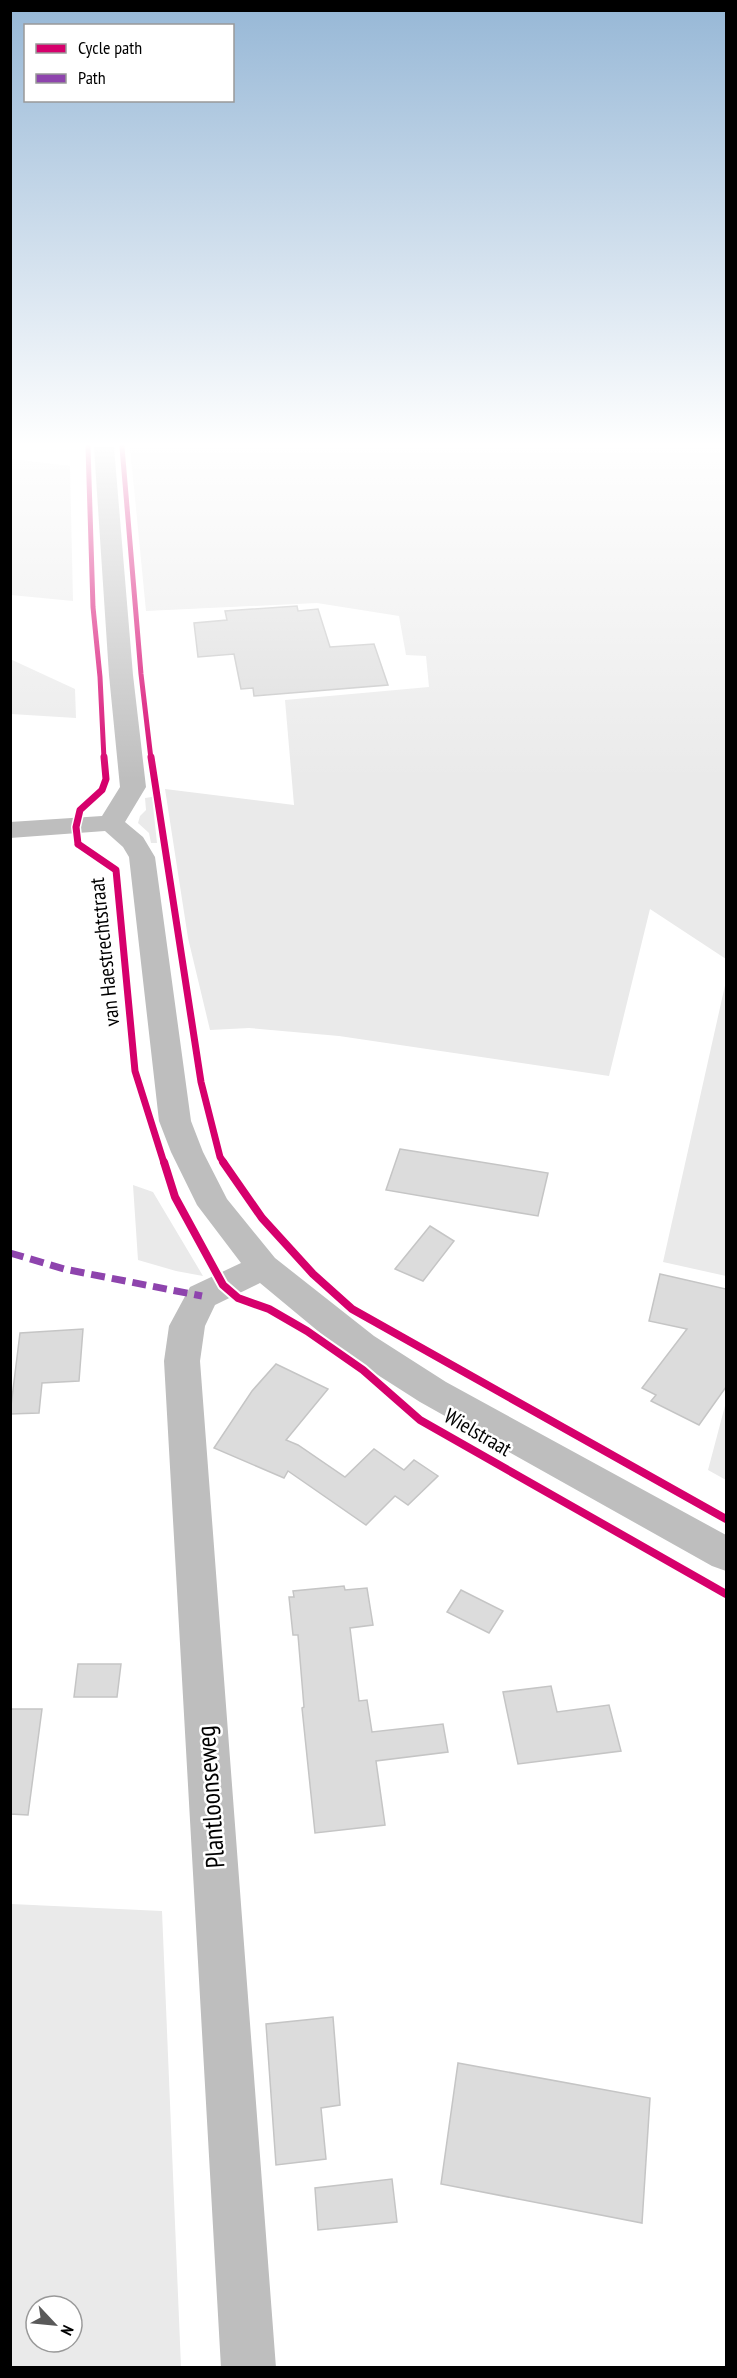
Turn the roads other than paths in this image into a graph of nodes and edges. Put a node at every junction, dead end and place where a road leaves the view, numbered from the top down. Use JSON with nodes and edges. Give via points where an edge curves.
{"nodes":[{"id":1,"x":112,"y":558,"type":"edge"},
{"id":2,"x":111,"y":823,"type":"junction"},
{"id":3,"x":10,"y":830,"type":"edge"},
{"id":4,"x":262,"y":1268,"type":"junction"},
{"id":5,"x":726,"y":1554,"type":"edge"},
{"id":6,"x":249,"y":2367,"type":"edge"}],
"edges":[{"from":1,"to":2,"type":"street","via":[[133,787]]},
{"from":2,"to":3,"type":"street"},
{"from":2,"to":4,"type":"street","via":[[134,843],[142,857],[175,1121],[214,1205]]},
{"from":4,"to":5,"type":"street","name":"Wielstraat","via":[[361,1346],[433,1392]]},
{"from":4,"to":6,"type":"street","name":"Plantloonseweg","via":[[202,1296],[187,1326],[182,1361]]}]}
